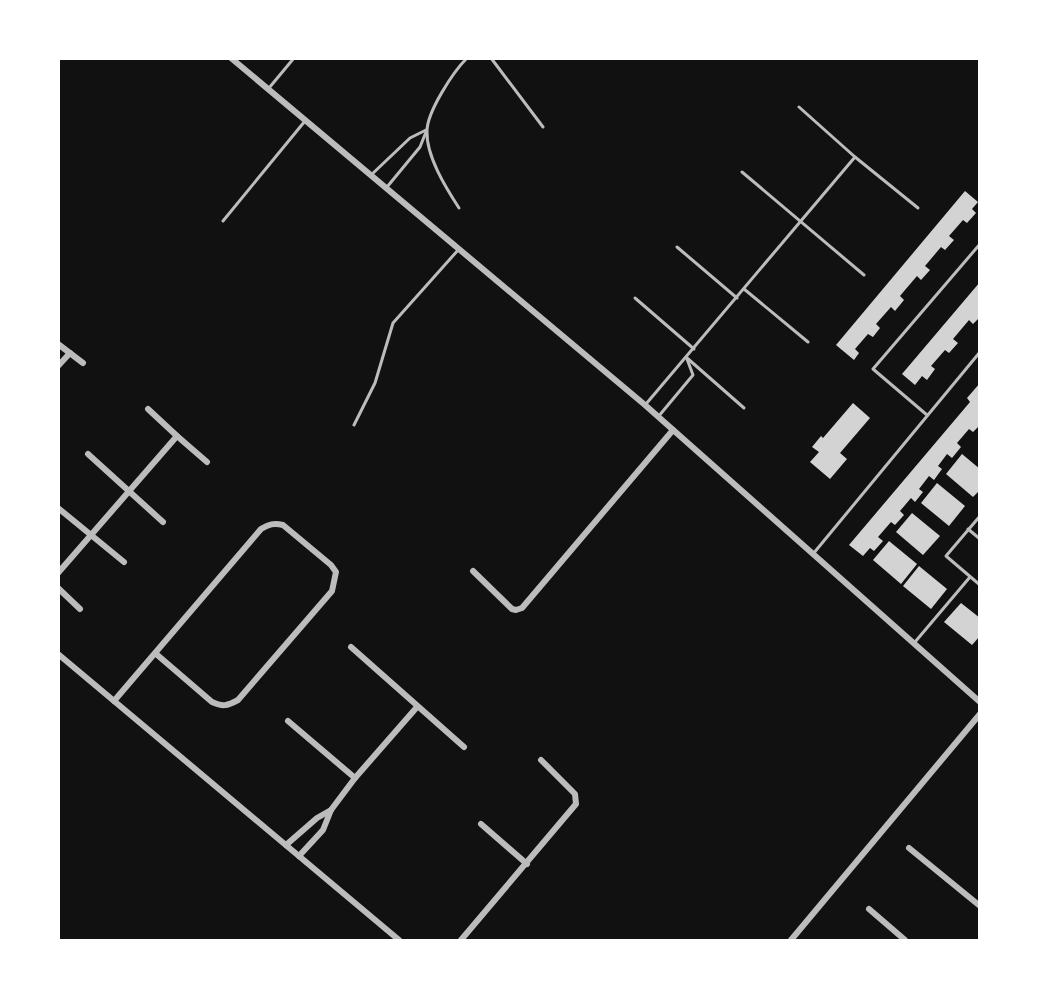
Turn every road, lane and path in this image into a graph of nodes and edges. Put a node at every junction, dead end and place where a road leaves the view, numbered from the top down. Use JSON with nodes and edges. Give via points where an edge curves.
{"nodes":[{"id":1,"x":231,"y":58,"type":"edge"},
{"id":2,"x":294,"y":58,"type":"edge"},
{"id":3,"x":467,"y":58,"type":"edge"},
{"id":4,"x":491,"y":58,"type":"edge"},
{"id":5,"x":268,"y":89,"type":"junction"},
{"id":6,"x":799,"y":107,"type":"dead end"},
{"id":7,"x":305,"y":121,"type":"junction"},
{"id":8,"x":543,"y":127,"type":"dead end"},
{"id":9,"x":426,"y":130,"type":"junction"},
{"id":10,"x":855,"y":156,"type":"junction"},
{"id":11,"x":742,"y":172,"type":"dead end"},
{"id":12,"x":370,"y":176,"type":"junction"},
{"id":13,"x":386,"y":188,"type":"junction"},
{"id":14,"x":459,"y":208,"type":"dead end"},
{"id":15,"x":918,"y":208,"type":"dead end"},
{"id":16,"x":223,"y":221,"type":"dead end"},
{"id":17,"x":801,"y":222,"type":"junction"},
{"id":18,"x":980,"y":244,"type":"edge"},
{"id":19,"x":677,"y":247,"type":"dead end"},
{"id":20,"x":459,"y":249,"type":"junction"},
{"id":21,"x":864,"y":275,"type":"dead end"},
{"id":22,"x":744,"y":289,"type":"junction"},
{"id":23,"x":737,"y":297,"type":"junction"},
{"id":24,"x":635,"y":298,"type":"dead end"},
{"id":25,"x":808,"y":342,"type":"dead end"},
{"id":26,"x":58,"y":344,"type":"edge"},
{"id":27,"x":694,"y":349,"type":"junction"},
{"id":28,"x":980,"y":352,"type":"edge"},
{"id":29,"x":70,"y":353,"type":"junction"},
{"id":30,"x":687,"y":358,"type":"junction"},
{"id":31,"x":83,"y":363,"type":"dead end"},
{"id":32,"x":58,"y":366,"type":"edge"},
{"id":33,"x":645,"y":405,"type":"junction"},
{"id":34,"x":744,"y":408,"type":"dead end"},
{"id":35,"x":148,"y":409,"type":"dead end"},
{"id":36,"x":927,"y":415,"type":"junction"},
{"id":37,"x":658,"y":417,"type":"junction"},
{"id":38,"x":354,"y":425,"type":"dead end"},
{"id":39,"x":673,"y":430,"type":"junction"},
{"id":40,"x":177,"y":436,"type":"junction"},
{"id":41,"x":88,"y":454,"type":"dead end"},
{"id":42,"x":207,"y":462,"type":"dead end"},
{"id":43,"x":129,"y":491,"type":"junction"},
{"id":44,"x":58,"y":508,"type":"edge"},
{"id":45,"x":980,"y":516,"type":"edge"},
{"id":46,"x":163,"y":522,"type":"dead end"},
{"id":47,"x":968,"y":529,"type":"junction"},
{"id":48,"x":91,"y":535,"type":"junction"},
{"id":49,"x":980,"y":539,"type":"edge"},
{"id":50,"x":813,"y":554,"type":"junction"},
{"id":51,"x":124,"y":562,"type":"dead end"},
{"id":52,"x":473,"y":571,"type":"dead end"},
{"id":53,"x":58,"y":573,"type":"edge"},
{"id":54,"x":970,"y":577,"type":"junction"},
{"id":55,"x":980,"y":585,"type":"edge"},
{"id":56,"x":58,"y":588,"type":"edge"},
{"id":57,"x":80,"y":609,"type":"dead end"},
{"id":58,"x":913,"y":643,"type":"junction"},
{"id":59,"x":351,"y":647,"type":"dead end"},
{"id":60,"x":155,"y":653,"type":"junction"},
{"id":61,"x":58,"y":654,"type":"edge"},
{"id":62,"x":114,"y":701,"type":"junction"},
{"id":63,"x":980,"y":702,"type":"edge"},
{"id":64,"x":417,"y":707,"type":"junction"},
{"id":65,"x":980,"y":714,"type":"edge"},
{"id":66,"x":288,"y":721,"type":"dead end"},
{"id":67,"x":464,"y":747,"type":"dead end"},
{"id":68,"x":541,"y":760,"type":"dead end"},
{"id":69,"x":355,"y":778,"type":"junction"},
{"id":70,"x":331,"y":810,"type":"junction"},
{"id":71,"x":481,"y":824,"type":"dead end"},
{"id":72,"x":286,"y":845,"type":"junction"},
{"id":73,"x":909,"y":848,"type":"dead end"},
{"id":74,"x":299,"y":856,"type":"junction"},
{"id":75,"x":527,"y":864,"type":"junction"},
{"id":76,"x":980,"y":906,"type":"edge"},
{"id":77,"x":869,"y":909,"type":"dead end"},
{"id":78,"x":399,"y":940,"type":"edge"},
{"id":79,"x":461,"y":940,"type":"edge"},
{"id":80,"x":791,"y":940,"type":"edge"},
{"id":81,"x":905,"y":940,"type":"edge"}],
"edges":[{"from":1,"to":5,"type":"street"},
{"from":2,"to":5,"type":"lane"},
{"from":3,"to":9,"type":"lane","via":[[443,89]]},
{"from":4,"to":8,"type":"lane"},
{"from":5,"to":7,"type":"street"},
{"from":6,"to":10,"type":"lane"},
{"from":7,"to":12,"type":"street"},
{"from":7,"to":16,"type":"lane"},
{"from":9,"to":12,"type":"lane","via":[[410,138]]},
{"from":9,"to":13,"type":"lane","via":[[420,147]]},
{"from":9,"to":14,"type":"lane","via":[[436,166]]},
{"from":10,"to":15,"type":"lane"},
{"from":10,"to":17,"type":"lane"},
{"from":11,"to":17,"type":"lane"},
{"from":12,"to":13,"type":"street"},
{"from":13,"to":20,"type":"street"},
{"from":17,"to":21,"type":"lane"},
{"from":17,"to":22,"type":"lane"},
{"from":18,"to":36,"type":"lane","via":[[873,369]]},
{"from":19,"to":23,"type":"lane"},
{"from":20,"to":33,"type":"street"},
{"from":20,"to":38,"type":"lane","via":[[393,323],[375,383]]},
{"from":22,"to":23,"type":"lane"},
{"from":22,"to":25,"type":"lane"},
{"from":23,"to":27,"type":"lane"},
{"from":24,"to":27,"type":"lane"},
{"from":26,"to":29,"type":"street"},
{"from":27,"to":30,"type":"lane"},
{"from":28,"to":36,"type":"lane"},
{"from":29,"to":31,"type":"street"},
{"from":29,"to":32,"type":"street"},
{"from":30,"to":33,"type":"lane"},
{"from":30,"to":34,"type":"lane"},
{"from":30,"to":37,"type":"lane","via":[[693,375]]},
{"from":33,"to":37,"type":"street"},
{"from":35,"to":40,"type":"street"},
{"from":36,"to":50,"type":"lane"},
{"from":37,"to":39,"type":"street"},
{"from":39,"to":50,"type":"street"},
{"from":39,"to":52,"type":"street","via":[[522,608],[512,609]]},
{"from":40,"to":42,"type":"street"},
{"from":40,"to":43,"type":"street"},
{"from":41,"to":43,"type":"street"},
{"from":43,"to":46,"type":"street"},
{"from":43,"to":48,"type":"street"},
{"from":44,"to":48,"type":"street"},
{"from":45,"to":47,"type":"lane"},
{"from":47,"to":49,"type":"lane"},
{"from":47,"to":54,"type":"lane","via":[[946,556]]},
{"from":48,"to":51,"type":"street"},
{"from":48,"to":53,"type":"street"},
{"from":50,"to":58,"type":"street"},
{"from":54,"to":55,"type":"lane"},
{"from":54,"to":58,"type":"lane"},
{"from":56,"to":57,"type":"street"},
{"from":58,"to":63,"type":"street"},
{"from":59,"to":64,"type":"street"},
{"from":60,"to":60,"type":"street","via":[[267,525],[283,525],[336,572],[332,591],[238,700],[228,706],[212,702]]},
{"from":60,"to":62,"type":"street"},
{"from":61,"to":62,"type":"street"},
{"from":62,"to":72,"type":"street"},
{"from":64,"to":67,"type":"street"},
{"from":64,"to":69,"type":"street"},
{"from":65,"to":80,"type":"street"},
{"from":66,"to":69,"type":"street"},
{"from":68,"to":75,"type":"street","via":[[577,801]]},
{"from":69,"to":70,"type":"street"},
{"from":70,"to":72,"type":"street"},
{"from":70,"to":74,"type":"street","via":[[323,830]]},
{"from":71,"to":75,"type":"street"},
{"from":72,"to":74,"type":"street"},
{"from":73,"to":76,"type":"street"},
{"from":74,"to":78,"type":"street"},
{"from":75,"to":79,"type":"street"},
{"from":77,"to":81,"type":"street"}]}
